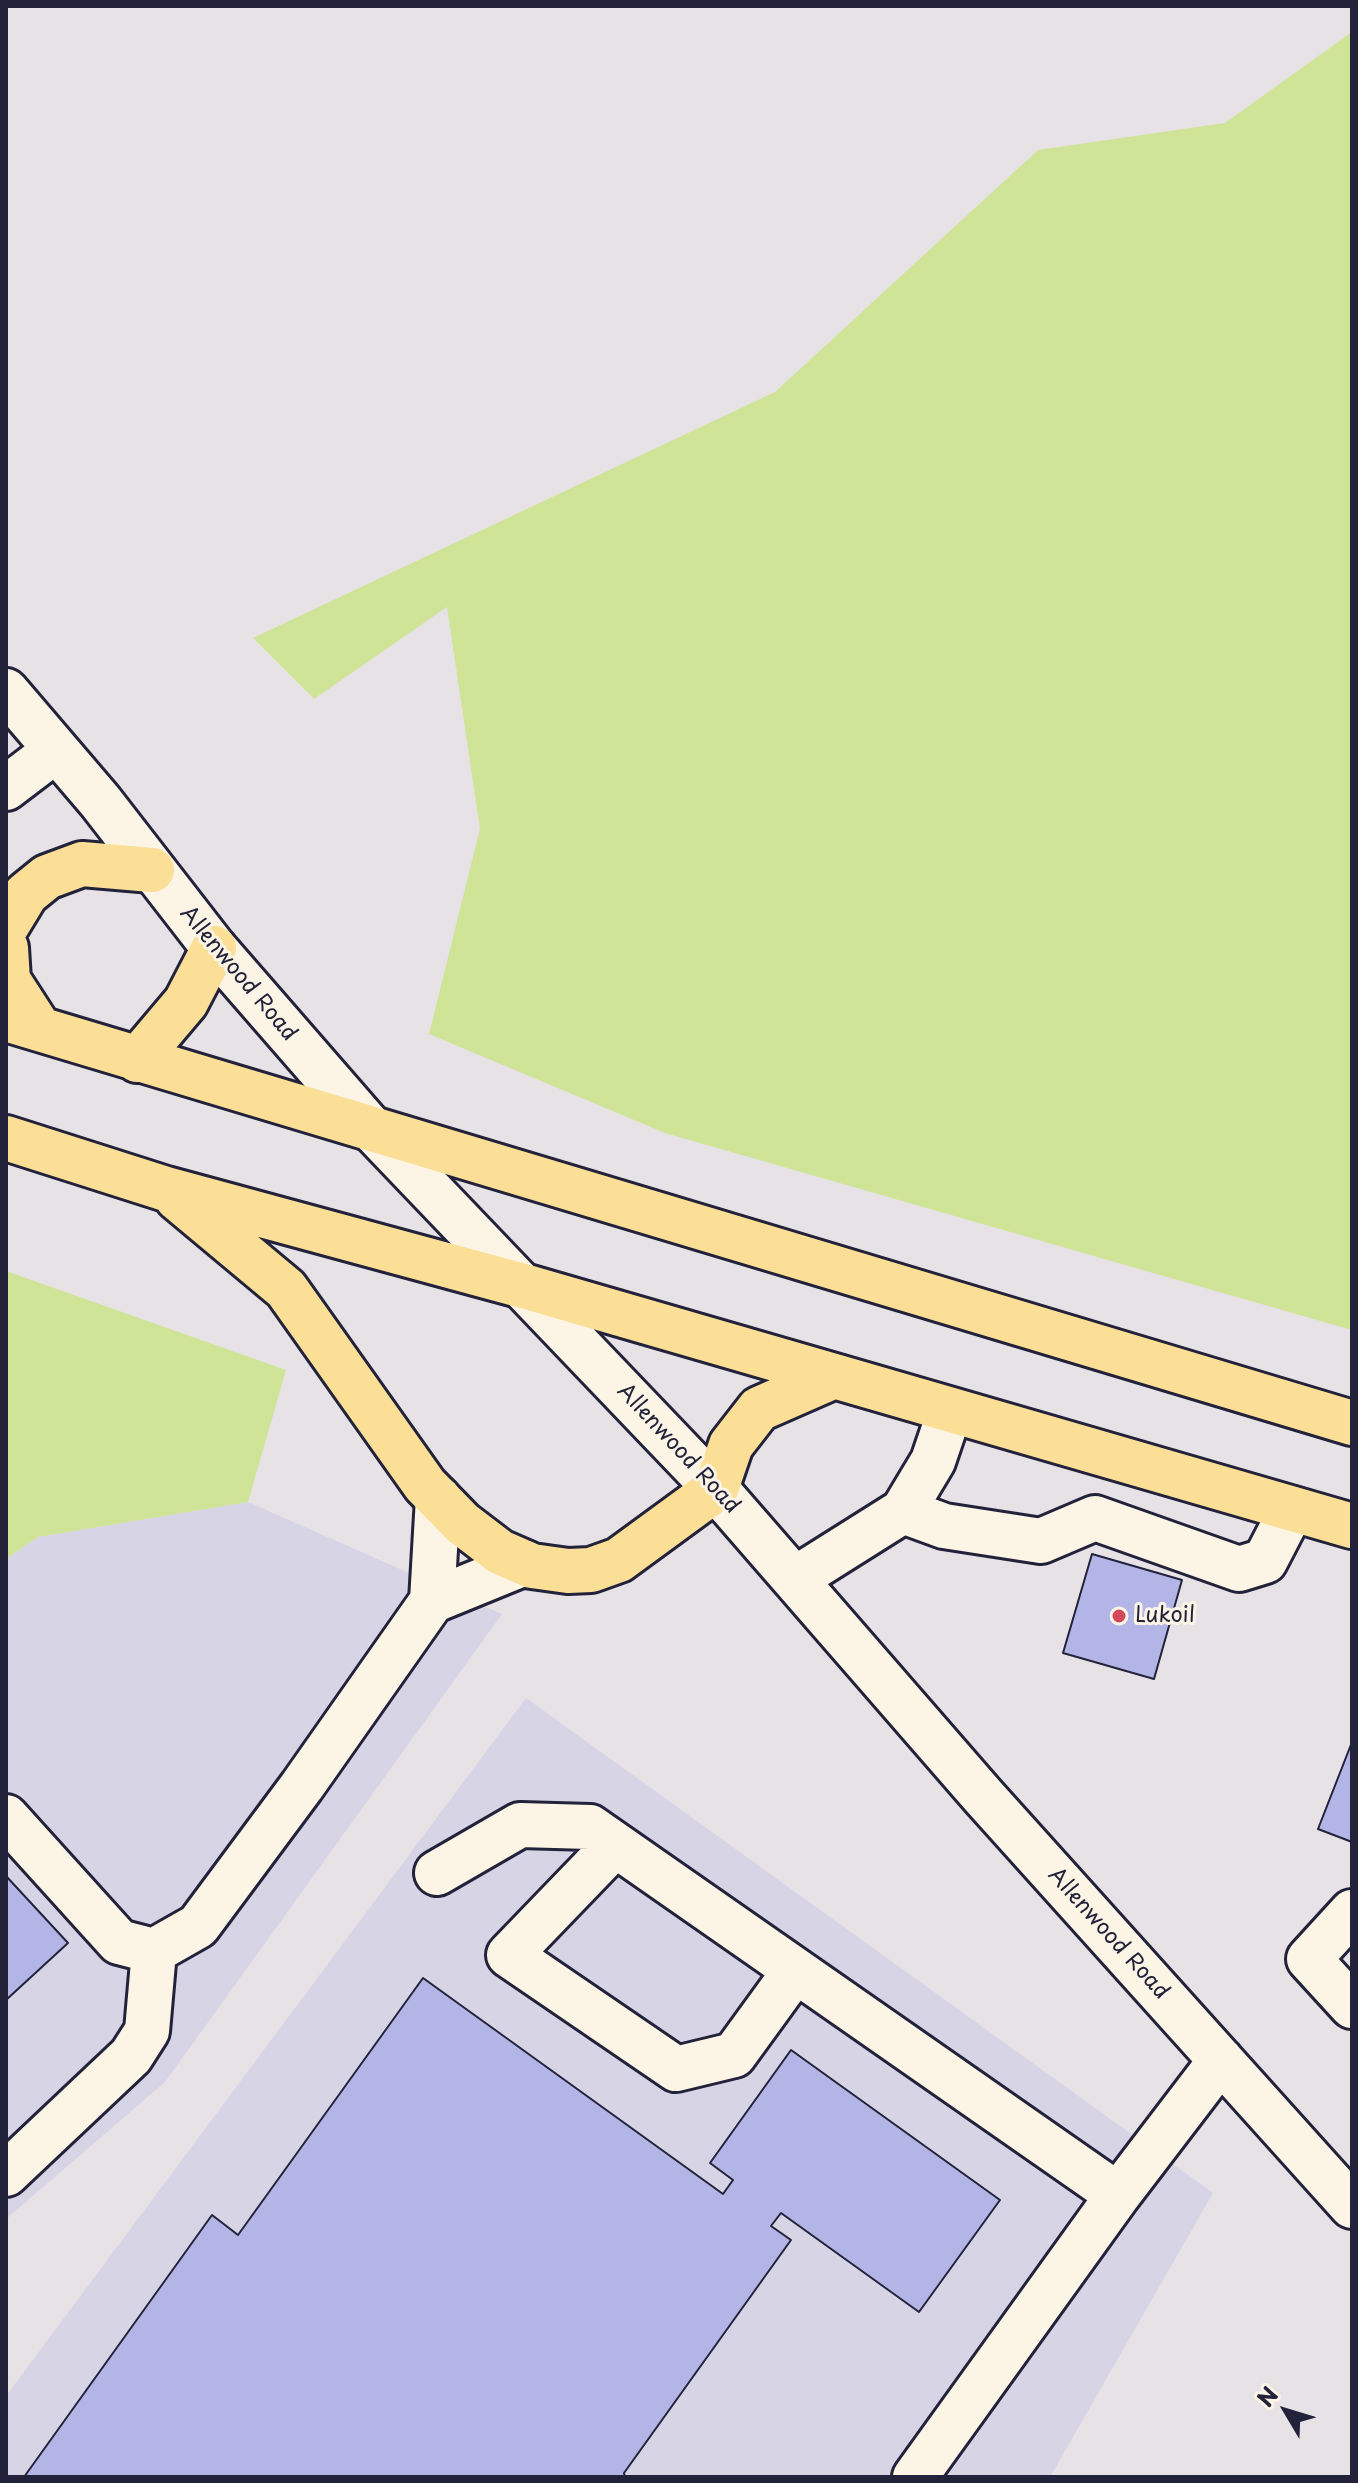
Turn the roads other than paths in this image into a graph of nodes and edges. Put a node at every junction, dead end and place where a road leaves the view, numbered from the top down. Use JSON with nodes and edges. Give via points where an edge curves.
{"nodes":[{"id":1,"x":6,"y":691,"type":"edge"},
{"id":2,"x":56,"y":750,"type":"junction"},
{"id":3,"x":6,"y":788,"type":"edge"},
{"id":4,"x":152,"y":870,"type":"junction"},
{"id":5,"x":6,"y":927,"type":"edge"},
{"id":6,"x":6,"y":948,"type":"edge"},
{"id":7,"x":214,"y":948,"type":"junction"},
{"id":8,"x":22,"y":1023,"type":"edge"},
{"id":9,"x":137,"y":1060,"type":"junction"},
{"id":10,"x":368,"y":1125,"type":"junction"},
{"id":11,"x":6,"y":1138,"type":"edge"},
{"id":12,"x":166,"y":1189,"type":"junction"},
{"id":13,"x":527,"y":1287,"type":"junction"},
{"id":14,"x":832,"y":1377,"type":"junction"},
{"id":15,"x":950,"y":1411,"type":"junction"},
{"id":16,"x":1352,"y":1423,"type":"edge"},
{"id":17,"x":716,"y":1489,"type":"junction"},
{"id":18,"x":438,"y":1498,"type":"junction"},
{"id":19,"x":1292,"y":1509,"type":"junction"},
{"id":20,"x":903,"y":1511,"type":"junction"},
{"id":21,"x":1352,"y":1526,"type":"edge"},
{"id":22,"x":525,"y":1563,"type":"junction"},
{"id":23,"x":795,"y":1579,"type":"junction"},
{"id":24,"x":432,"y":1601,"type":"junction"},
{"id":25,"x":6,"y":1817,"type":"edge"},
{"id":26,"x":615,"y":1845,"type":"junction"},
{"id":27,"x":437,"y":1873,"type":"dead end"},
{"id":28,"x":1352,"y":1912,"type":"edge"},
{"id":29,"x":154,"y":1951,"type":"junction"},
{"id":30,"x":795,"y":1971,"type":"junction"},
{"id":31,"x":1352,"y":2006,"type":"edge"},
{"id":32,"x":1221,"y":2060,"type":"junction"},
{"id":33,"x":6,"y":2174,"type":"edge"},
{"id":34,"x":1346,"y":2186,"type":"edge"},
{"id":35,"x":1118,"y":2195,"type":"junction"},
{"id":36,"x":915,"y":2477,"type":"edge"}],
"edges":[{"from":1,"to":2,"type":"street","name":"Allenwood Road"},
{"from":2,"to":3,"type":"street"},
{"from":2,"to":4,"type":"street","name":"Allenwood Road"},
{"from":4,"to":5,"type":"highway","via":[[82,864],[47,877],[26,894]]},
{"from":4,"to":7,"type":"street","name":"Allenwood Road"},
{"from":6,"to":8,"type":"highway","via":[[8,980]]},
{"from":7,"to":9,"type":"highway","via":[[186,1002]]},
{"from":7,"to":10,"type":"street","name":"Allenwood Road"},
{"from":8,"to":9,"type":"highway"},
{"from":9,"to":10,"type":"highway"},
{"from":10,"to":13,"type":"street","name":"Allenwood Road"},
{"from":10,"to":16,"type":"highway","via":[[596,1199]]},
{"from":11,"to":12,"type":"highway"},
{"from":12,"to":13,"type":"highway"},
{"from":12,"to":18,"type":"highway","via":[[286,1289],[395,1446]]},
{"from":13,"to":14,"type":"highway"},
{"from":13,"to":17,"type":"street","name":"Allenwood Road"},
{"from":14,"to":15,"type":"highway"},
{"from":14,"to":17,"type":"highway","via":[[759,1409],[731,1445]]},
{"from":15,"to":19,"type":"highway"},
{"from":15,"to":20,"type":"street","via":[[933,1461]]},
{"from":17,"to":22,"type":"highway","via":[[619,1560],[568,1571]]},
{"from":17,"to":23,"type":"street","name":"Allenwood Road"},
{"from":18,"to":22,"type":"highway","via":[[500,1552]]},
{"from":18,"to":24,"type":"street"},
{"from":19,"to":20,"type":"street","via":[[1265,1561],[1239,1569],[1095,1518],[1041,1541],[944,1526]]},
{"from":19,"to":21,"type":"highway"},
{"from":20,"to":23,"type":"street"},
{"from":22,"to":24,"type":"street"},
{"from":23,"to":32,"type":"street","name":"Allenwood Road"},
{"from":24,"to":29,"type":"street","via":[[198,1926]]},
{"from":25,"to":29,"type":"street","via":[[119,1942]]},
{"from":26,"to":27,"type":"street","via":[[590,1827],[520,1825]]},
{"from":26,"to":30,"type":"street"},
{"from":26,"to":30,"type":"street","via":[[509,1955],[676,2069],[734,2055]]},
{"from":28,"to":31,"type":"street","via":[[1309,1959]]},
{"from":29,"to":33,"type":"street","via":[[147,2031],[131,2056]]},
{"from":30,"to":35,"type":"street"},
{"from":32,"to":34,"type":"street","name":"Allenwood Road"},
{"from":32,"to":35,"type":"street"},
{"from":35,"to":36,"type":"street"}]}
